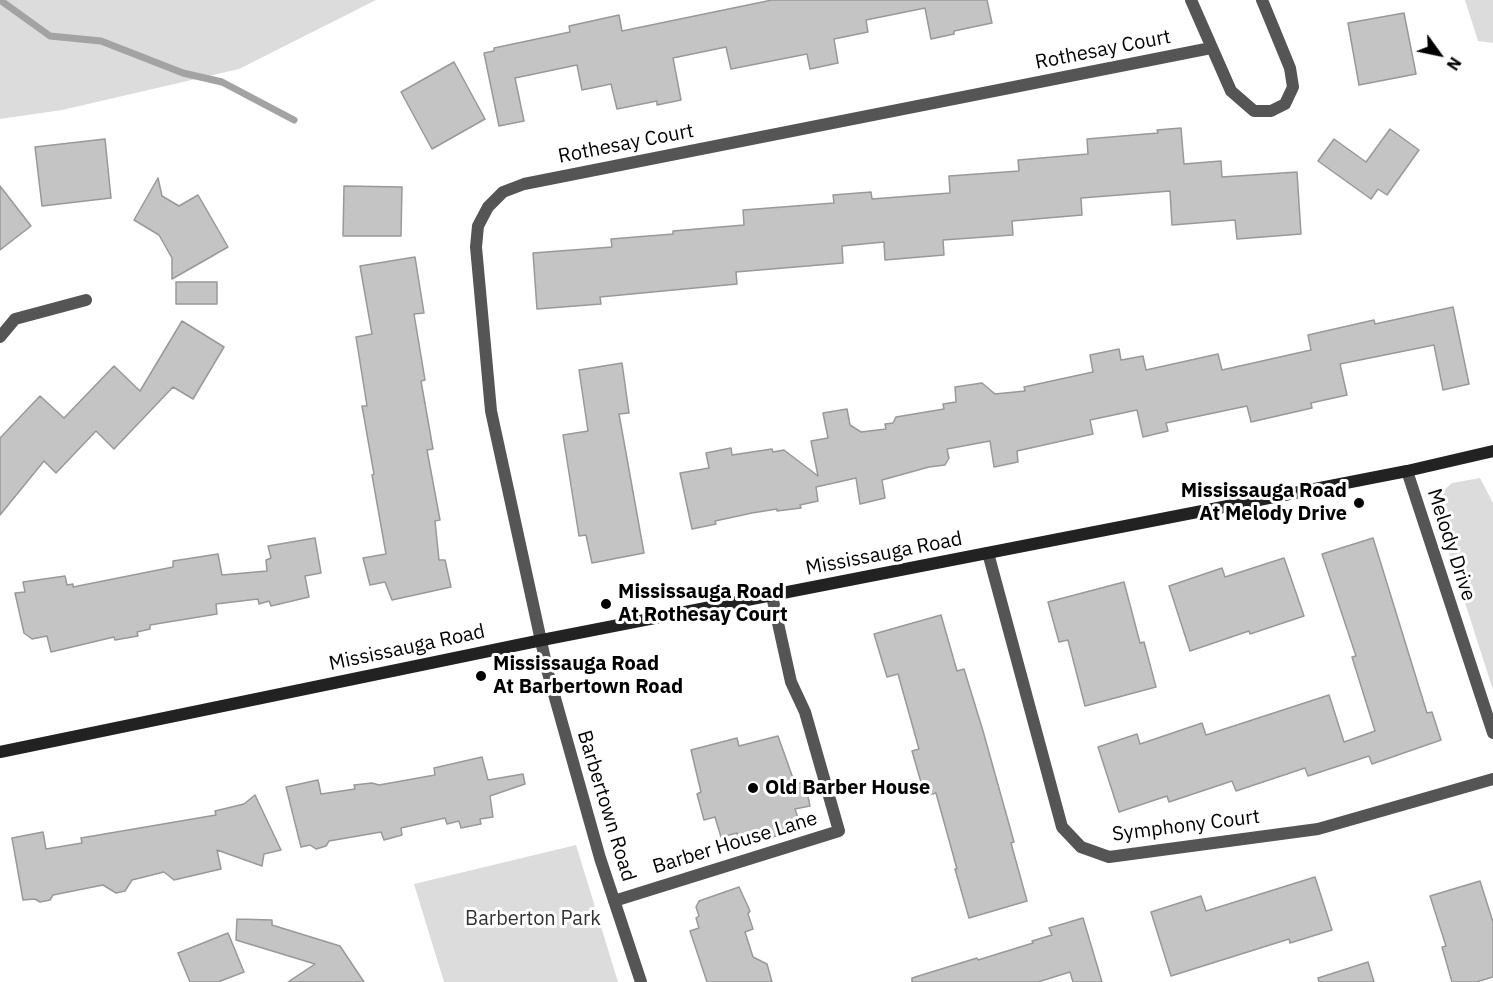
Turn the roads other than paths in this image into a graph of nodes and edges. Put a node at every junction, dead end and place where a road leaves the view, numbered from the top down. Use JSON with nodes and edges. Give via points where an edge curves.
{"nodes":[{"id":1,"x":1191,"y":0,"type":"edge"},
{"id":2,"x":1262,"y":0,"type":"edge"},
{"id":3,"x":1211,"y":48,"type":"junction"},
{"id":4,"x":86,"y":300,"type":"dead end"},
{"id":5,"x":0,"y":337,"type":"edge"},
{"id":6,"x":1493,"y":451,"type":"edge"},
{"id":7,"x":1407,"y":471,"type":"junction"},
{"id":8,"x":988,"y":553,"type":"junction"},
{"id":9,"x":772,"y":596,"type":"junction"},
{"id":10,"x":542,"y":640,"type":"junction"},
{"id":11,"x":1493,"y":734,"type":"edge"},
{"id":12,"x":0,"y":752,"type":"edge"},
{"id":13,"x":1493,"y":779,"type":"edge"},
{"id":14,"x":614,"y":901,"type":"junction"},
{"id":15,"x":641,"y":982,"type":"edge"}],
"edges":[{"from":1,"to":3,"type":"street"},
{"from":2,"to":3,"type":"street","via":[[1290,68],[1293,87],[1285,104],[1271,111],[1254,111],[1232,91]]},
{"from":3,"to":10,"type":"street","name":"Rothesay Court","via":[[524,184],[495,199],[482,216],[476,236],[491,411]]},
{"from":4,"to":5,"type":"street","via":[[15,319]]},
{"from":6,"to":7,"type":"main road","name":"Mississauga Road"},
{"from":7,"to":8,"type":"main road","name":"Mississauga Road"},
{"from":7,"to":11,"type":"street","name":"Melody Drive"},
{"from":8,"to":9,"type":"main road","name":"Mississauga Road"},
{"from":8,"to":13,"type":"street","name":"Symphony Court","via":[[1062,827],[1081,848],[1109,857],[1318,830]]},
{"from":9,"to":10,"type":"main road","name":"Mississauga Road"},
{"from":9,"to":14,"type":"street","name":"Barber House Lane","via":[[791,682],[805,712],[839,831]]},
{"from":10,"to":12,"type":"main road","name":"Mississauga Road"},
{"from":10,"to":14,"type":"street","name":"Barbertown Road"},
{"from":14,"to":15,"type":"street","name":"Barbertown Road"}]}
